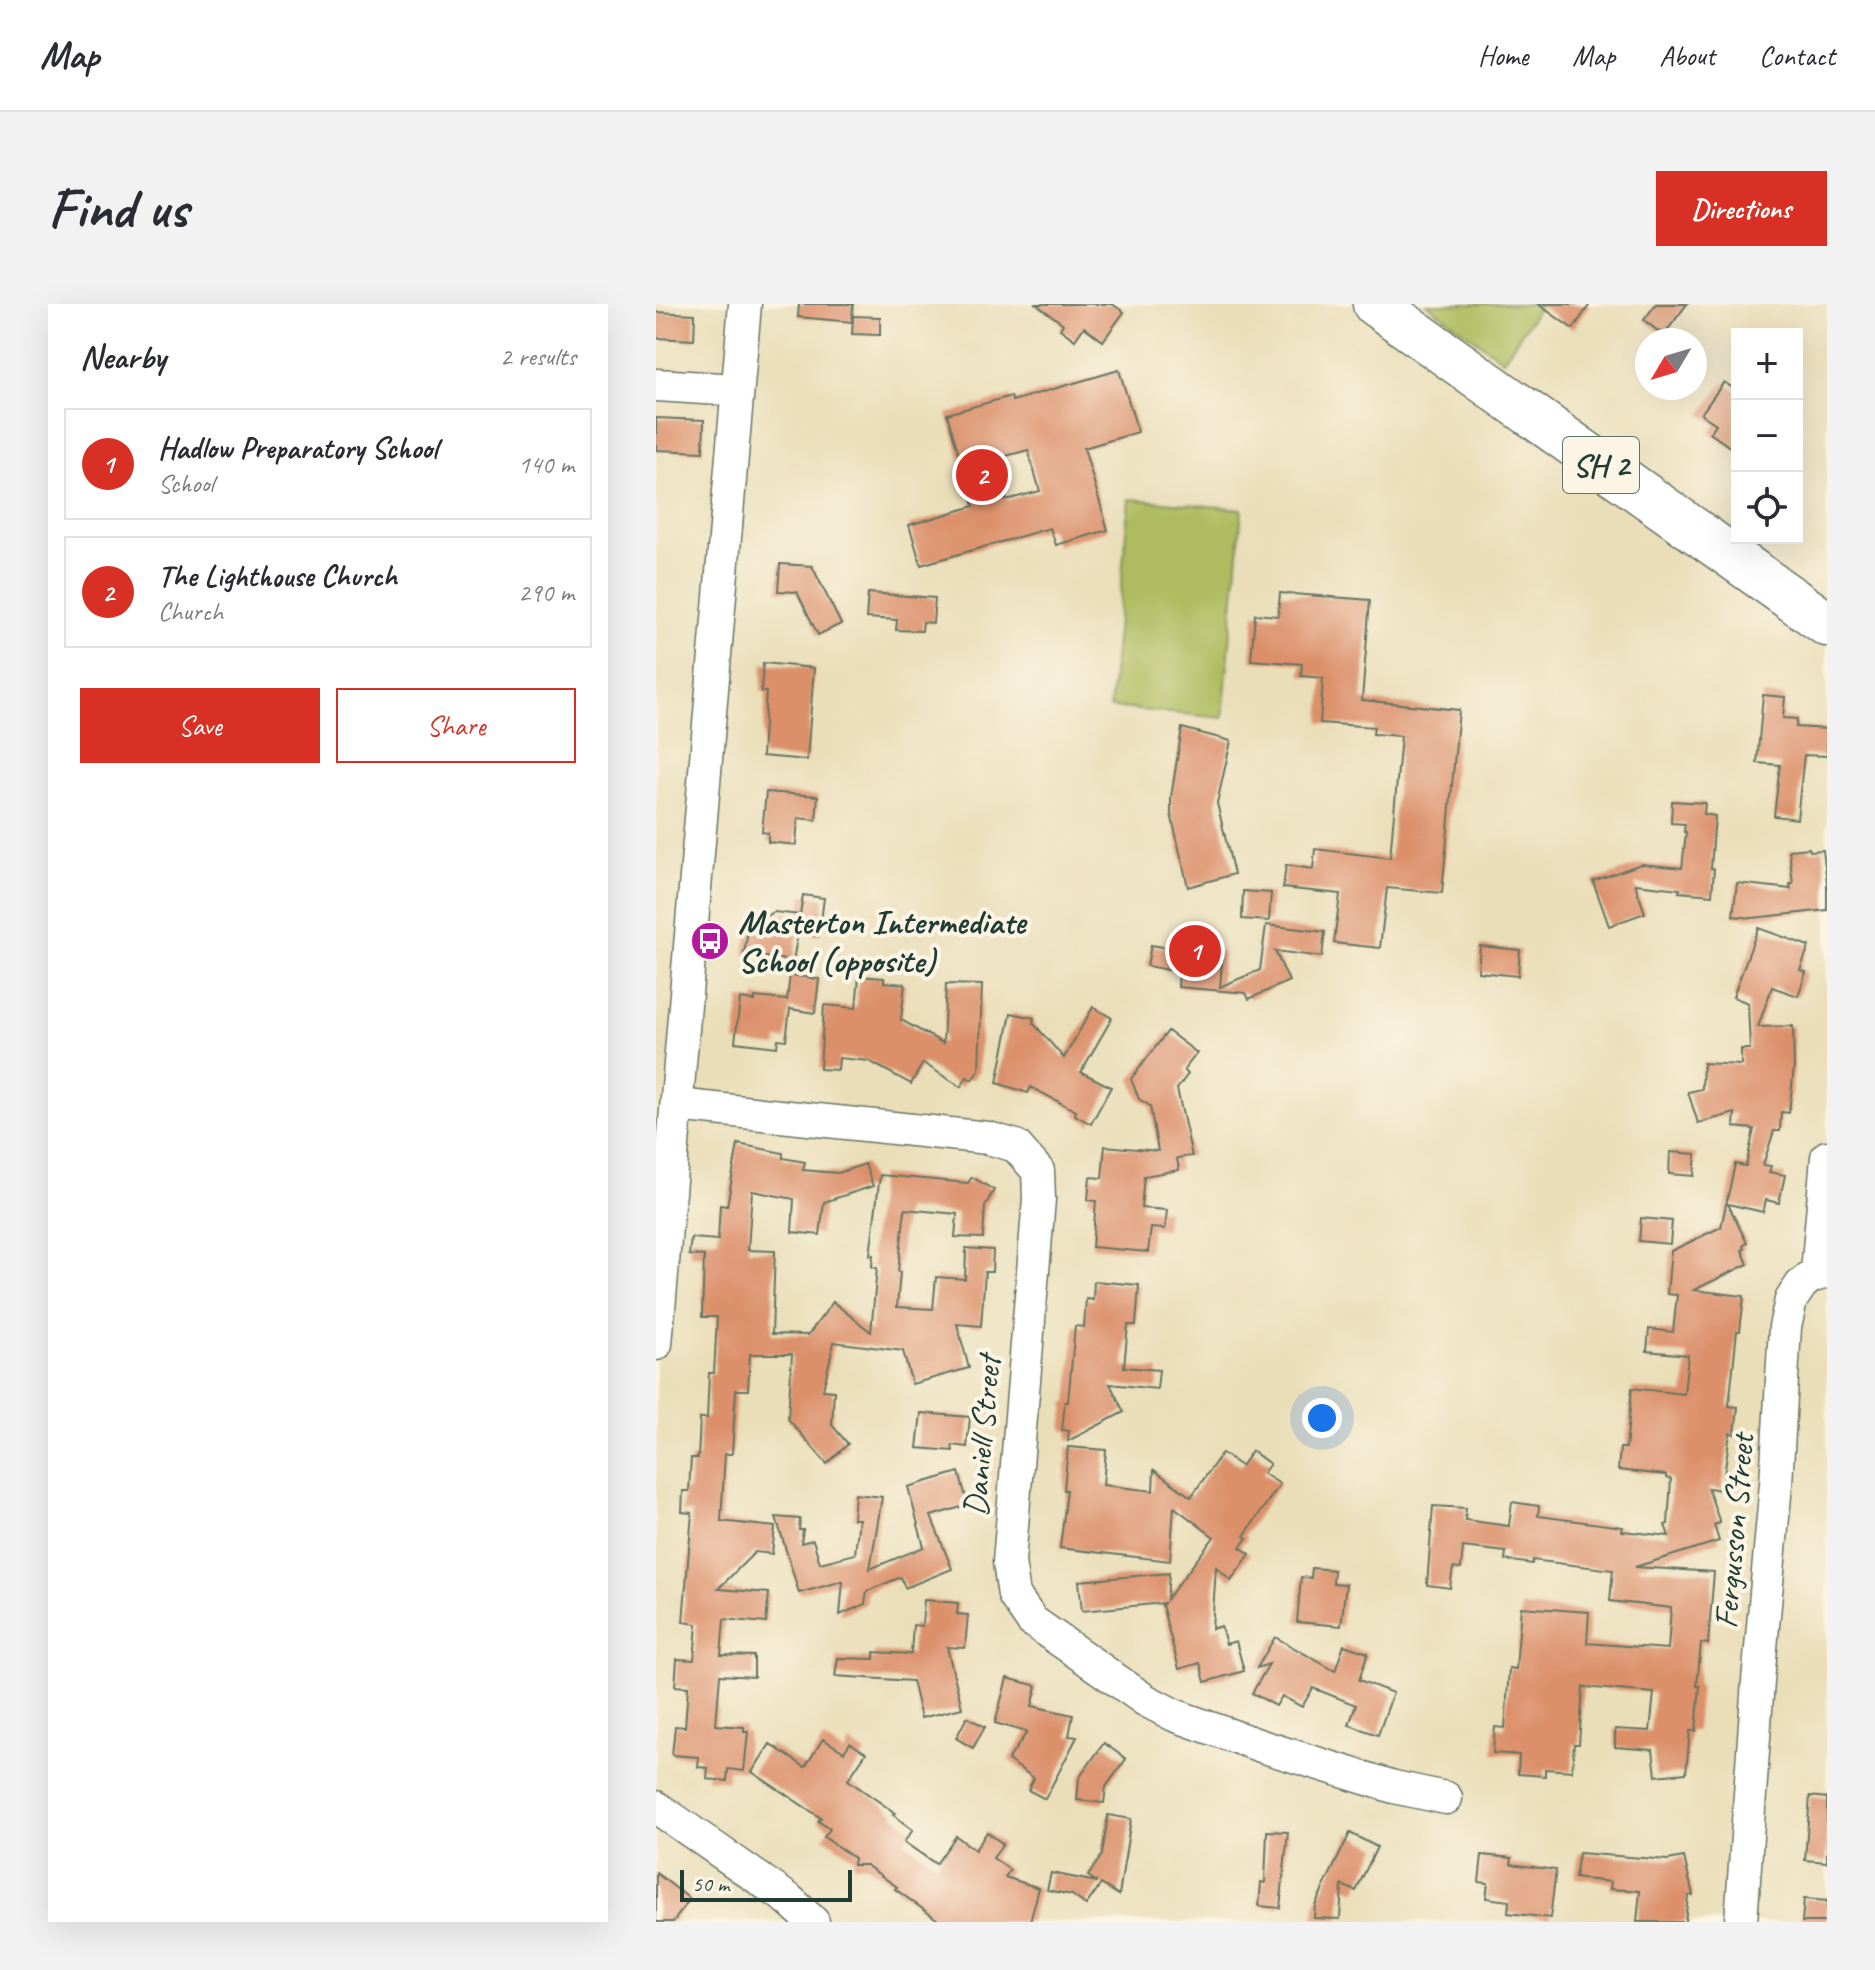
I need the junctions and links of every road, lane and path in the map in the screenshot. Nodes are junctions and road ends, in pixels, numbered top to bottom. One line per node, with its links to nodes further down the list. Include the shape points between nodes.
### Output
1 (745, 304): 4 (street)
2 (1375, 304): 5 (highway, SH 2)
3 (656, 385): 4 (street)
4 (737, 390): 6 (street)
5 (1827, 624)
6 (677, 1105): 9 (street); 10 (street, Daniell Street, via 988,1138 1016,1146 1038,1171 1039,1199 1009,1562 1014,1595 1032,1621 1174,1715 1394,1787)
7 (1827, 1157): 8 (street, Fergusson Street)
8 (1822, 1272): 13 (street, Fergusson Street, via 1795,1293 1785,1327)
9 (656, 1344)
10 (1446, 1798)
11 (656, 1807): 12 (street)
12 (813, 1922)
13 (1741, 1922)

